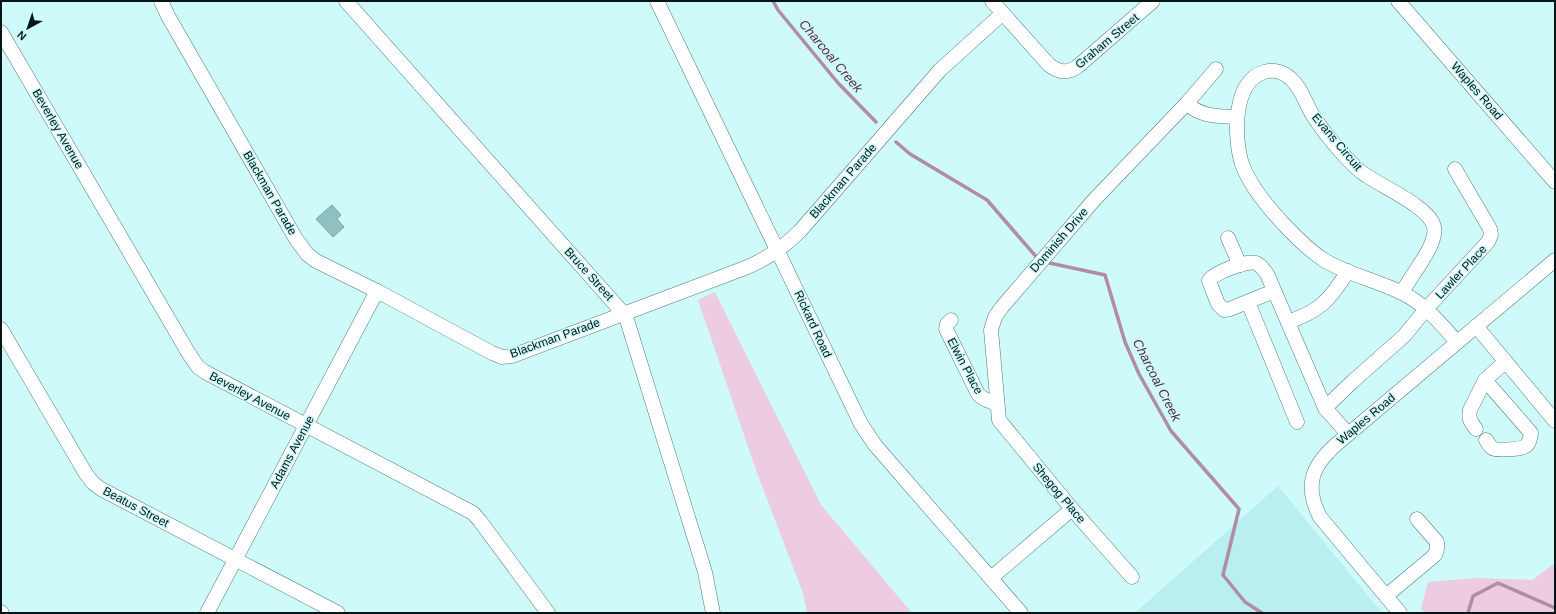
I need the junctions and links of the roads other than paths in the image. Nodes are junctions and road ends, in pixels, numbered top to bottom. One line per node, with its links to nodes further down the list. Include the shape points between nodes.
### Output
1 (161, 1): 19 (street, Blackman Parade, via 296,239 307,254)
2 (346, 1): 24 (street, Bruce Street)
3 (658, 1): 15 (street, Rickard Road)
4 (992, 1): 7 (street, Graham Street)
5 (1153, 1): 7 (street, Graham Street, via 1077,67 1064,72 1049,65)
6 (1398, 1): 13 (street, Waples Road)
7 (1003, 13): 15 (street, Blackman Parade, via 940,70 800,231)
8 (1, 32): 36 (street, Beverley Avenue, via 198,367)
9 (1216, 69): 10 (street, Dominish Drive)
10 (1187, 103): 11 (street, via 1193,109 1209,115); 32 (street, Dominish Drive, via 1094,200 995,317 991,338)
11 (1237, 117): 18 (street, Evans Circuit, via 1242,164 1256,190 1309,248 1323,259); 21 (street, Evans Circuit, via 1244,92 1252,80 1264,72 1272,71 1287,76 1299,88 1319,124 1351,163 1429,216 1434,228 1433,241)
12 (1455, 169): 23 (street, Lawler Place, via 1491,235 1486,246)
13 (1555, 182)
14 (1228, 238): 17 (street)
15 (778, 251): 24 (street, Blackman Parade, via 745,268); 44 (street, Rickard Road, via 867,435)
16 (1555, 260): 27 (street, Waples Road)
17 (1240, 265): 20 (street, via 1251,262 1261,266); 22 (street, via 1212,277 1209,281 1218,304 1224,310)
18 (1348, 271): 21 (street, Evans Circuit); 26 (street, via 1332,294 1316,310)
19 (377, 291): 24 (street, Blackman Parade, via 502,357 512,356); 36 (street, Adams Avenue)
20 (1274, 291): 22 (street); 26 (street)
21 (1402, 293): 23 (street, Evans Circuit)
22 (1248, 302): 35 (street)
23 (1426, 309): 29 (street, Evans Circuit); 33 (street, via 1404,336)
24 (623, 314): 49 (street, Bruce Street, via 705,572)
25 (951, 320): 32 (street, Elwin Place, via 946,330 978,394 982,399)
26 (1288, 322): 33 (street)
27 (1476, 326): 29 (street, Waples Road); 30 (street)
28 (1, 329): 42 (street, Beatus Street, via 93,483)
29 (1457, 342): 38 (street, Waples Road)
30 (1506, 362): 31 (street); 34 (street)
31 (1485, 380): 37 (street, via 1469,415); 39 (street, via 1530,433 1528,444 1524,447 1501,450 1492,448)
32 (997, 404): 40 (street, Shegog Place, via 999,420)
33 (1325, 408): 38 (street)
34 (1555, 421)
35 (1298, 422)
36 (306, 426): 42 (street, Adams Avenue); 48 (street, Beverley Avenue, via 473,513)
37 (1476, 429)
38 (1348, 434): 45 (street, Waples Road, via 1318,464 1312,482 1313,500 1320,517)
39 (1486, 440)
40 (1072, 509): 43 (street, Shegog Place); 44 (street)
41 (1417, 519): 45 (street, via 1437,542 1435,555)
42 (235, 560): 46 (street, Adams Avenue); 47 (street, Beatus Street)
43 (1132, 577)
44 (991, 578): 50 (street, Rickard Road)
45 (1386, 596): 51 (street, Waples Road)
46 (207, 613)
47 (338, 613)
48 (548, 613)
49 (713, 613)
50 (1020, 613)
51 (1400, 613)

